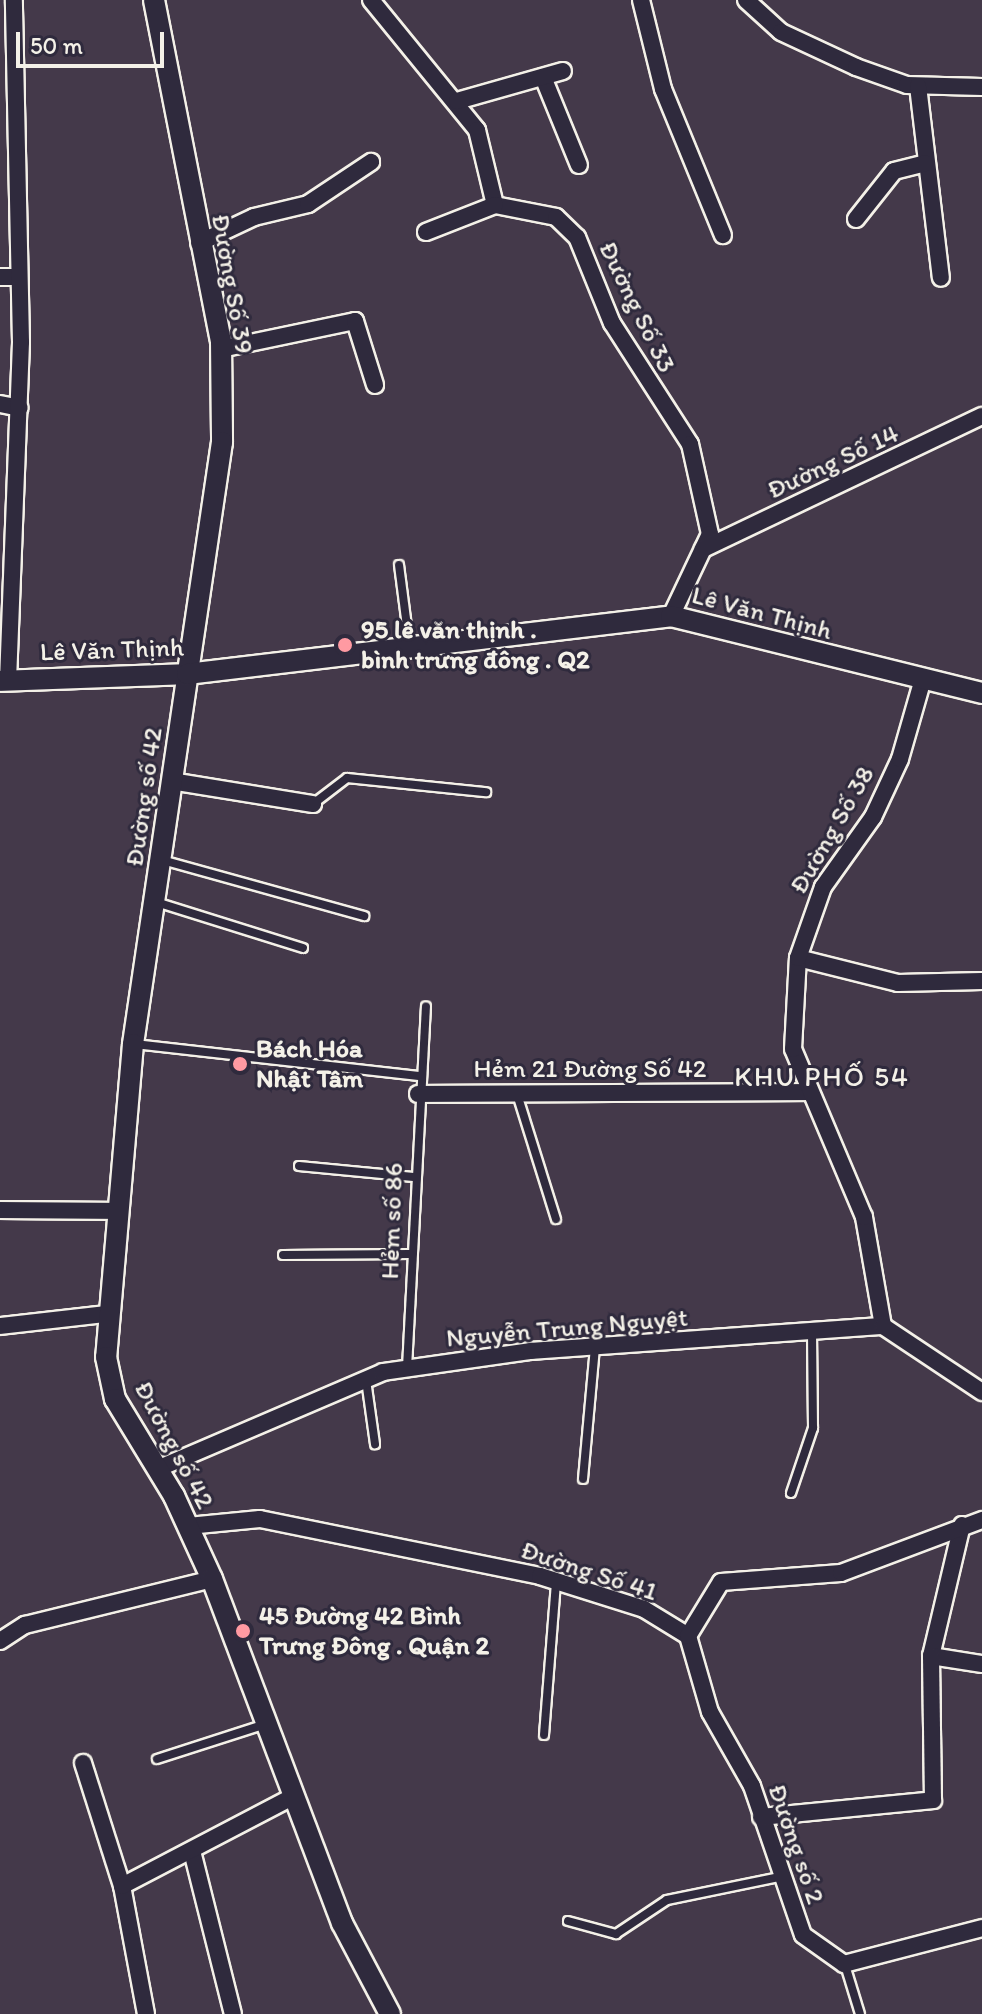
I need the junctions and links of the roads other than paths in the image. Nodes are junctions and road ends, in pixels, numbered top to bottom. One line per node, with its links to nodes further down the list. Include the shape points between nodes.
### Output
1 (14, 0): 11 (street)
2 (154, 0): 19 (street, Đường Số 39)
3 (371, 0): 10 (street)
4 (641, 0): 18 (street, via 663,89)
5 (746, 0): 8 (street, via 781,32)
6 (563, 71): 7 (street)
7 (543, 77): 10 (street); 14 (street)
8 (918, 86): 9 (street); 13 (street)
9 (982, 87)
10 (457, 101): 15 (street, via 477,130)
11 (7, 123): 20 (street)
12 (371, 162): 19 (street, via 308,204 254,217)
13 (925, 163): 16 (street, via 894,171); 21 (street)
14 (579, 165)
15 (495, 205): 17 (street); 27 (street, Đường Số 33, via 556,217 577,237 612,323 690,444 710,534)
16 (856, 219)
17 (426, 232)
18 (723, 235)
19 (199, 243): 22 (street, Đường Số 39)
20 (9, 277): 25 (street)
21 (941, 278)
22 (221, 349): 23 (street, via 355,321); 31 (street, Đường Số 39, via 222,442)
23 (375, 385)
24 (0, 404): 25 (street)
25 (20, 408): 33 (street)
26 (982, 416): 27 (street, Đường Số 14)
27 (703, 549): 29 (street, Đường Số 33)
28 (399, 565): 30 (lane)
29 (671, 616): 30 (street, Lê Văn Thịnh); 32 (street, Lê Văn Thịnh)
30 (409, 642): 31 (street, Lê Văn Thịnh)
31 (187, 674): 33 (street, Lê Văn Thịnh); 35 (street, Đường số 42)
32 (923, 679): 34 (street, Lê Văn Thịnh); 42 (street, Đường Số 38, via 900,759 873,817 823,887)
33 (4, 681)
34 (982, 693)
35 (171, 781): 37 (street); 38 (street, Đường số 42)
36 (486, 792): 37 (lane, via 347,778)
37 (313, 804)
38 (162, 860): 39 (street, Đường số 42); 40 (lane)
39 (155, 902): 41 (lane); 45 (street, Đường số 42)
40 (364, 916)
41 (303, 948)
42 (798, 958): 43 (street, via 898,983); 47 (street, Đường Số 38, via 793,1049)
43 (982, 981)
44 (426, 1006): 46 (lane, Hẻm số 86)
45 (133, 1044): 46 (lane); 53 (street, Đường số 42)
46 (419, 1076): 49 (lane, Hẻm số 86)
47 (810, 1092): 48 (street, Hẻm 21 Đường Số 42); 59 (street, Đường Số 38, via 864,1217)
48 (517, 1093): 49 (street, Hẻm 21 Đường Số 42); 54 (lane)
49 (418, 1094): 51 (lane, Hẻm số 86)
50 (299, 1166): 51 (lane)
51 (413, 1177): 55 (lane, Hẻm số 86)
52 (0, 1210): 53 (street)
53 (119, 1211): 57 (street, Đường số 42)
54 (556, 1219)
55 (410, 1254): 56 (lane); 62 (lane, Hẻm số 86)
56 (283, 1255)
57 (105, 1314): 58 (street); 66 (street, Đường số 42, via 115,1399)
58 (0, 1326)
59 (883, 1326): 60 (street, Nguyễn Trung Nguyệt); 64 (street)
60 (812, 1331): 61 (street, Nguyễn Trung Nguyệt); 68 (lane, via 813,1428)
61 (595, 1346): 62 (street, Nguyễn Trung Nguyệt); 67 (lane)
62 (407, 1368): 63 (street, Nguyễn Trung Nguyệt)
63 (366, 1379): 65 (lane); 66 (street, Nguyễn Trung Nguyệt)
64 (982, 1392)
65 (375, 1444)
66 (157, 1469): 71 (street, Đường số 42)
67 (583, 1479)
68 (791, 1493)
69 (982, 1520): 70 (street)
70 (962, 1525): 74 (street, via 841,1573 721,1582); 76 (street)
71 (188, 1526): 72 (street, Đường số 42); 73 (street, Đường Số 41, via 260,1519)
72 (212, 1579): 75 (street, via 25,1625); 78 (street, Đường số 42)
73 (556, 1581): 74 (street, Đường Số 41, via 644,1609); 79 (lane)
74 (688, 1636): 83 (street, Đường số 2, via 710,1712)
75 (0, 1641)
76 (931, 1656): 77 (street); 83 (street, via 933,1800)
77 (982, 1664)
78 (266, 1724): 80 (lane); 82 (street, Đường số 42)
79 (544, 1735)
80 (157, 1759)
81 (83, 1763): 86 (street)
82 (294, 1796): 84 (street); 92 (street, Đường số 42, via 342,1923)
83 (761, 1817): 85 (street, Đường số 2)
84 (192, 1851): 86 (street); 91 (street)
85 (779, 1877): 87 (lane, via 667,1900 616,1934); 89 (street, Đường số 2, via 803,1935)
86 (122, 1886): 90 (street)
87 (568, 1921)
88 (982, 1928): 89 (street)
89 (844, 1964): 93 (lane)
90 (146, 2014)
91 (233, 2014)
92 (390, 2014)
93 (860, 2014)

